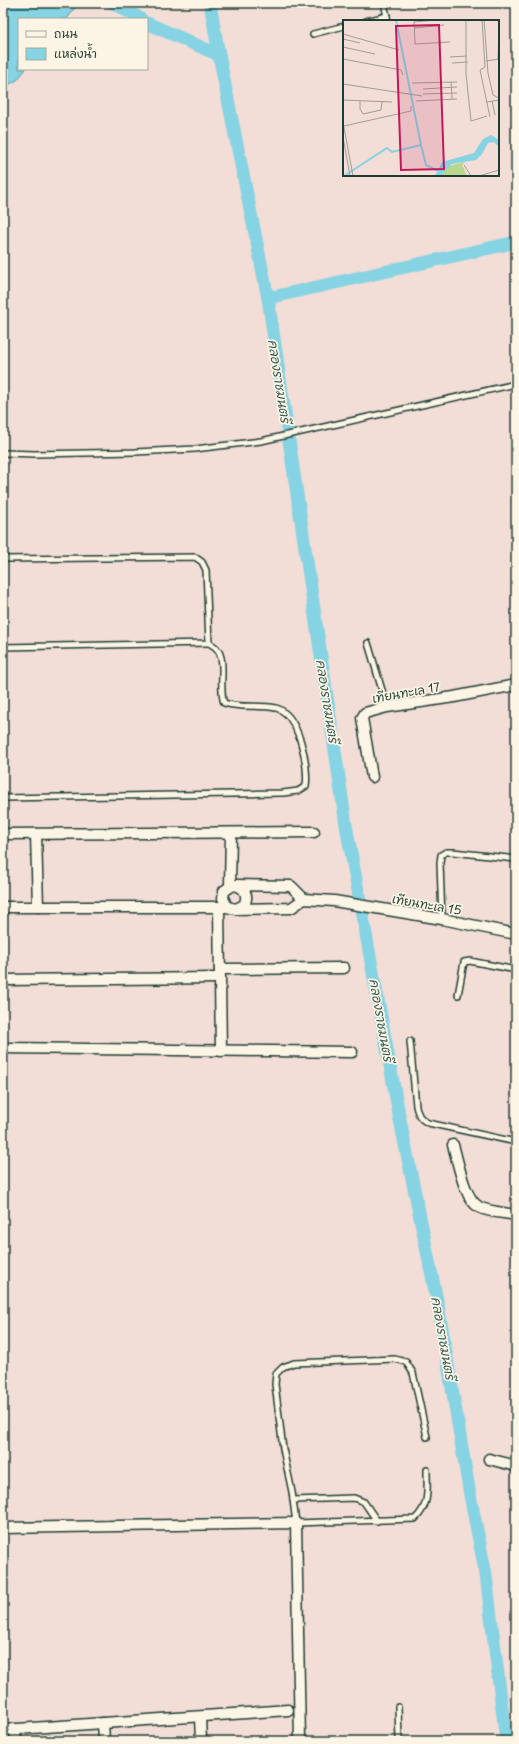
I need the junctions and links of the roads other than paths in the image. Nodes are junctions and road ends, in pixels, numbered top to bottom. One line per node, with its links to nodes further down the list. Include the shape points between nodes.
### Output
1 (384, 3): 2 (lane)
2 (387, 18): 3 (lane)
3 (373, 20)
4 (343, 26): 5 (lane)
5 (313, 34)
6 (516, 384): 7 (lane, via 261,441 150,452)
7 (3, 453)
8 (3, 559): 9 (lane, via 195,557 202,562 206,570)
9 (209, 643): 11 (lane); 15 (lane, via 218,649 220,657 221,696 224,703 232,706 276,708 286,712 300,737 305,760 306,786 298,791 283,793)
10 (368, 643): 13 (lane)
11 (3, 646)
12 (516, 685): 13 (street, เทียนทะเล 17)
13 (387, 707): 14 (street, เทียนทะเล 17, via 371,710 362,718)
14 (372, 777)
15 (3, 798)
16 (314, 832): 17 (street)
17 (231, 833): 19 (street); 21 (street)
18 (3, 834): 19 (street)
19 (36, 834): 24 (street)
20 (516, 859): 26 (lane, via 453,852 446,852 441,856)
21 (233, 886): 22 (street, via 291,886); 25 (street, via 223,894 223,901); 25 (street, via 244,890 247,897 244,905)
22 (304, 899): 25 (street, via 291,908); 26 (street, เทียนทะเล 15, via 334,901)
23 (3, 907): 24 (street)
24 (38, 907): 25 (street)
25 (228, 908): 30 (street)
26 (442, 919): 27 (street, เทียนทะเล 15)
27 (516, 934)
28 (344, 968): 30 (street)
29 (516, 970): 32 (lane, via 464,962)
30 (220, 973): 31 (street); 35 (street)
31 (3, 980)
32 (458, 995)
33 (410, 1041): 37 (lane, via 417,1115 422,1120)
34 (3, 1048): 35 (street)
35 (221, 1051): 36 (street)
36 (352, 1052)
37 (516, 1142)
38 (453, 1145): 39 (street, via 468,1194 473,1202 480,1208)
39 (516, 1216)
40 (427, 1437): 44 (lane, via 413,1373 406,1362 395,1359 310,1362 283,1367 276,1374 275,1384 283,1449)
41 (489, 1459): 42 (street)
42 (516, 1466)
43 (427, 1470): 45 (lane, via 423,1512 415,1519)
44 (293, 1500): 45 (lane, via 354,1498 364,1502); 46 (lane)
45 (377, 1521): 46 (lane)
46 (296, 1523): 47 (street); 57 (street)
47 (3, 1528)
48 (398, 1706): 58 (lane)
49 (288, 1710): 50 (street)
50 (200, 1716): 51 (street); 56 (street)
51 (103, 1723): 52 (street); 55 (street)
52 (15, 1729): 53 (street); 54 (street)
53 (3, 1730)
54 (16, 1741)
55 (104, 1741)
56 (201, 1741)
57 (300, 1741)
58 (399, 1741)

